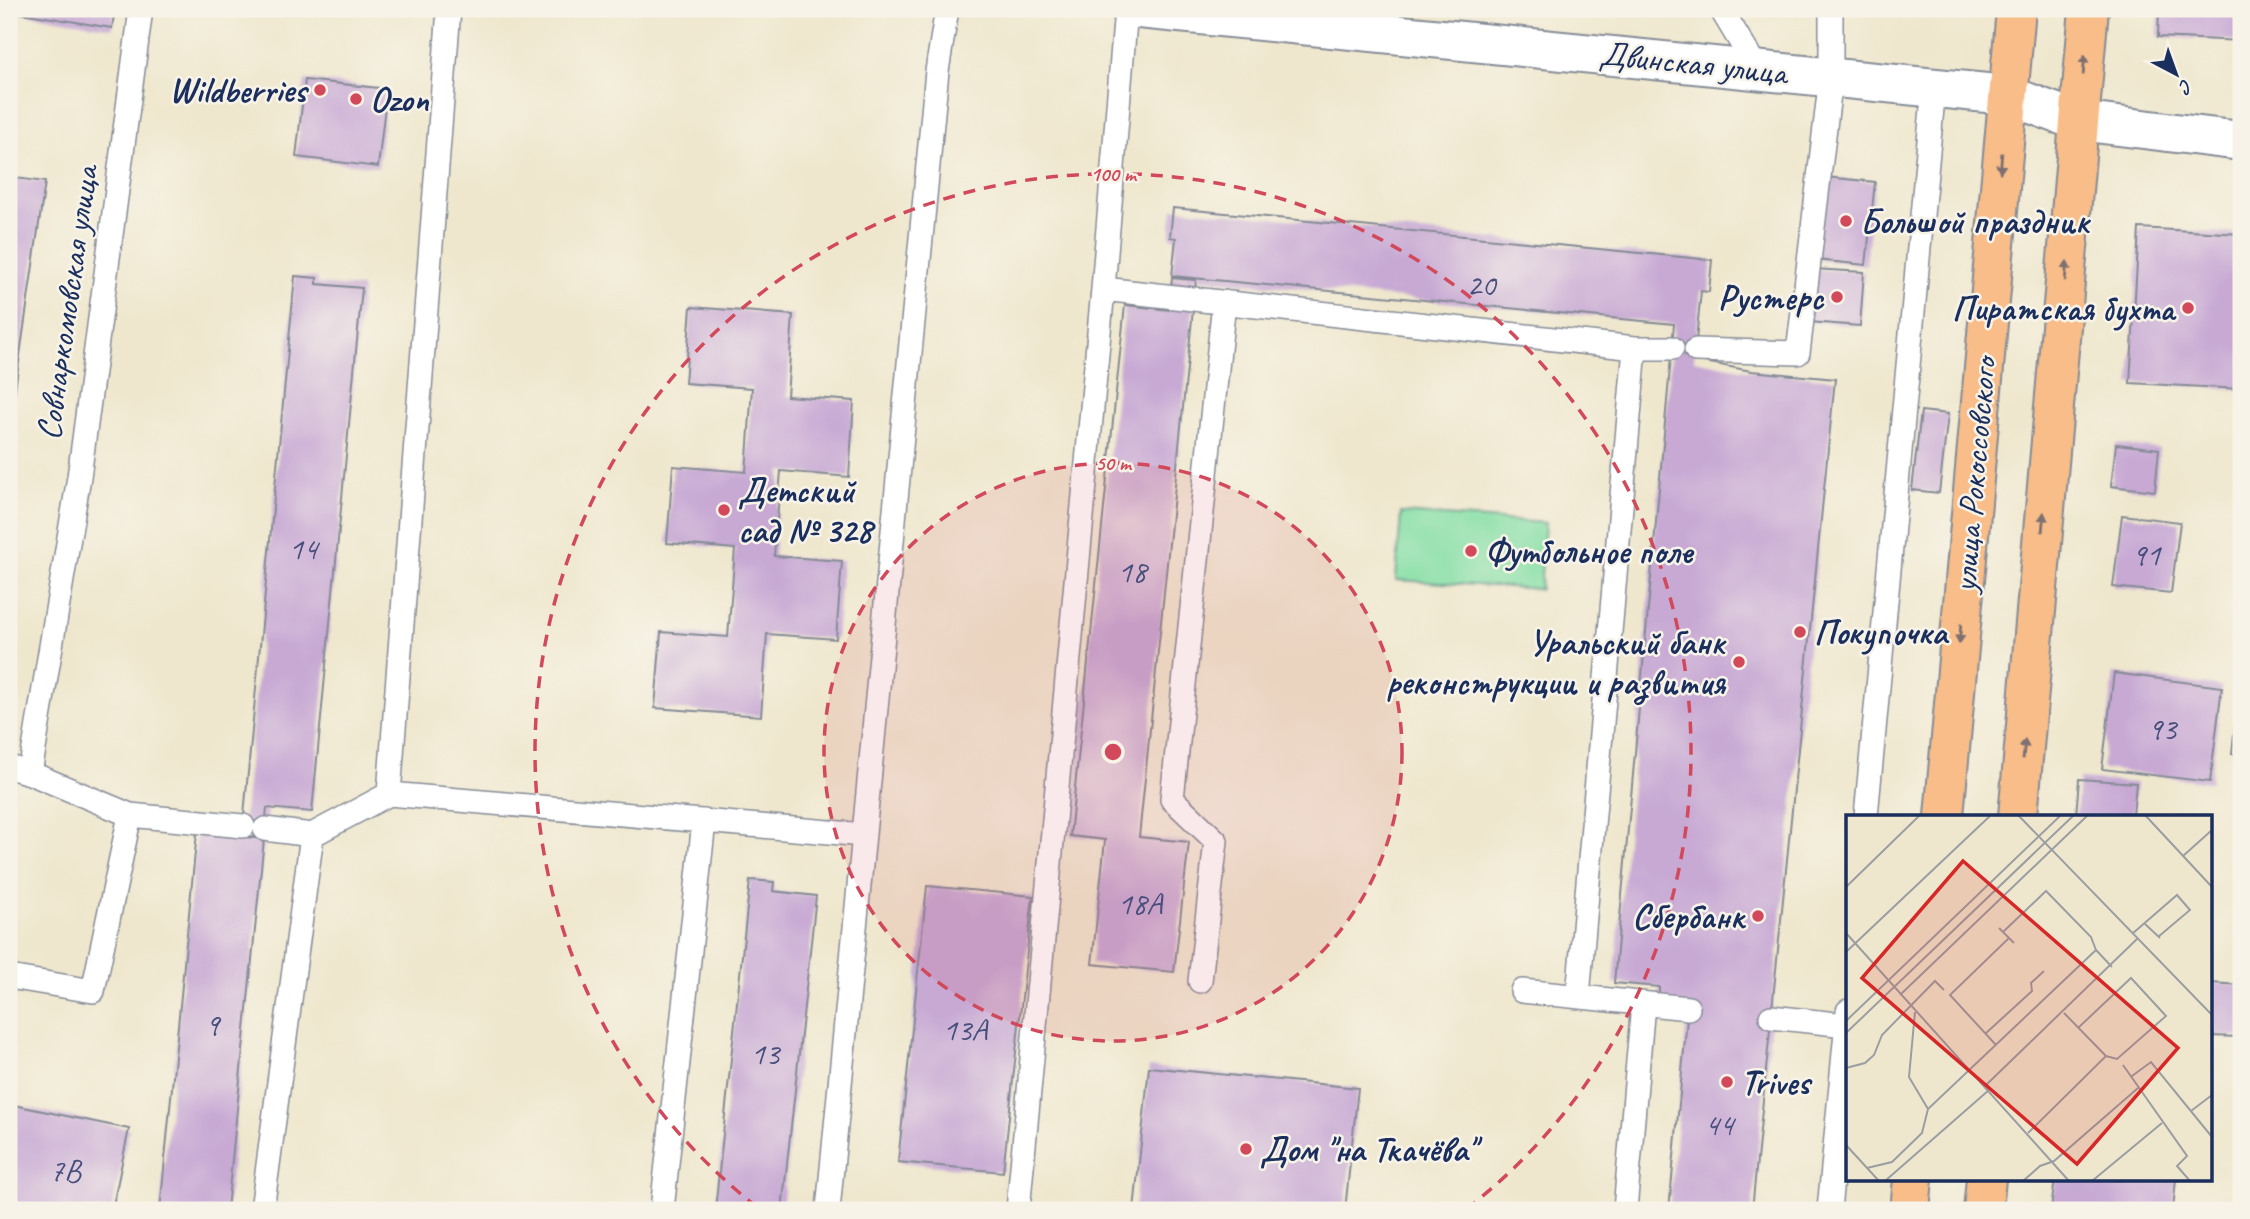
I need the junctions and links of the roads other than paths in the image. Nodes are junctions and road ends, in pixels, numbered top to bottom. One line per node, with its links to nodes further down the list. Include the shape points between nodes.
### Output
1 (141, 9): 21 (lane, Совнаркомовская улица, via 79,477)
2 (449, 9): 22 (lane)
3 (947, 9): 29 (lane, via 937,71)
4 (1126, 9): 16 (lane)
5 (1139, 9): 10 (street, Двинская улица)
6 (1721, 9): 10 (lane)
7 (1830, 9): 11 (lane)
8 (2016, 9): 13 (highway, улица Рокоссовского)
9 (2088, 9): 14 (highway, улица Рокоссовского, one-way to 9)
10 (1757, 69): 11 (street, Двинская улица)
11 (1831, 77): 12 (street, Двинская улица); 20 (lane, via 1798,353)
12 (1934, 87): 13 (street, Двинская улица); 24 (lane)
13 (2007, 95): 14 (street, Двинская улица); 25 (highway, улица Рокоссовского, one-way to 25)
14 (2078, 121): 15 (street, Двинская улица); 26 (highway, улица Рокоссовского, one-way to 14)
15 (2241, 141)
16 (1103, 289): 17 (lane); 44 (lane)
17 (1224, 302): 18 (lane); 31 (lane, via 1172,799 1216,841)
18 (1635, 348): 19 (lane); 33 (lane)
19 (1672, 348)
20 (1696, 350)
21 (20, 770): 23 (lane, Совнаркомовская улица)
22 (389, 794): 27 (lane); 28 (lane)
23 (130, 815): 28 (lane, Совнаркомовская улица); 30 (lane, via 93,991)
24 (1866, 815)
25 (1944, 815)
26 (2018, 815)
27 (704, 821): 29 (lane); 42 (lane)
28 (312, 835): 41 (lane)
29 (864, 835): 43 (lane)
30 (9, 977)
31 (1200, 981)
32 (1522, 990): 33 (lane)
33 (1578, 996): 34 (lane)
34 (1643, 1004): 35 (lane); 45 (lane)
35 (1688, 1008)
36 (1771, 1017): 37 (lane)
37 (1846, 1018)
38 (1846, 1029): 46 (lane)
39 (1913, 1180): 47 (highway)
40 (1986, 1180): 48 (highway)
41 (262, 1210)
42 (663, 1210)
43 (828, 1210)
44 (1018, 1210)
45 (1625, 1210)
46 (1829, 1210)
47 (1910, 1210)
48 (1983, 1210)

